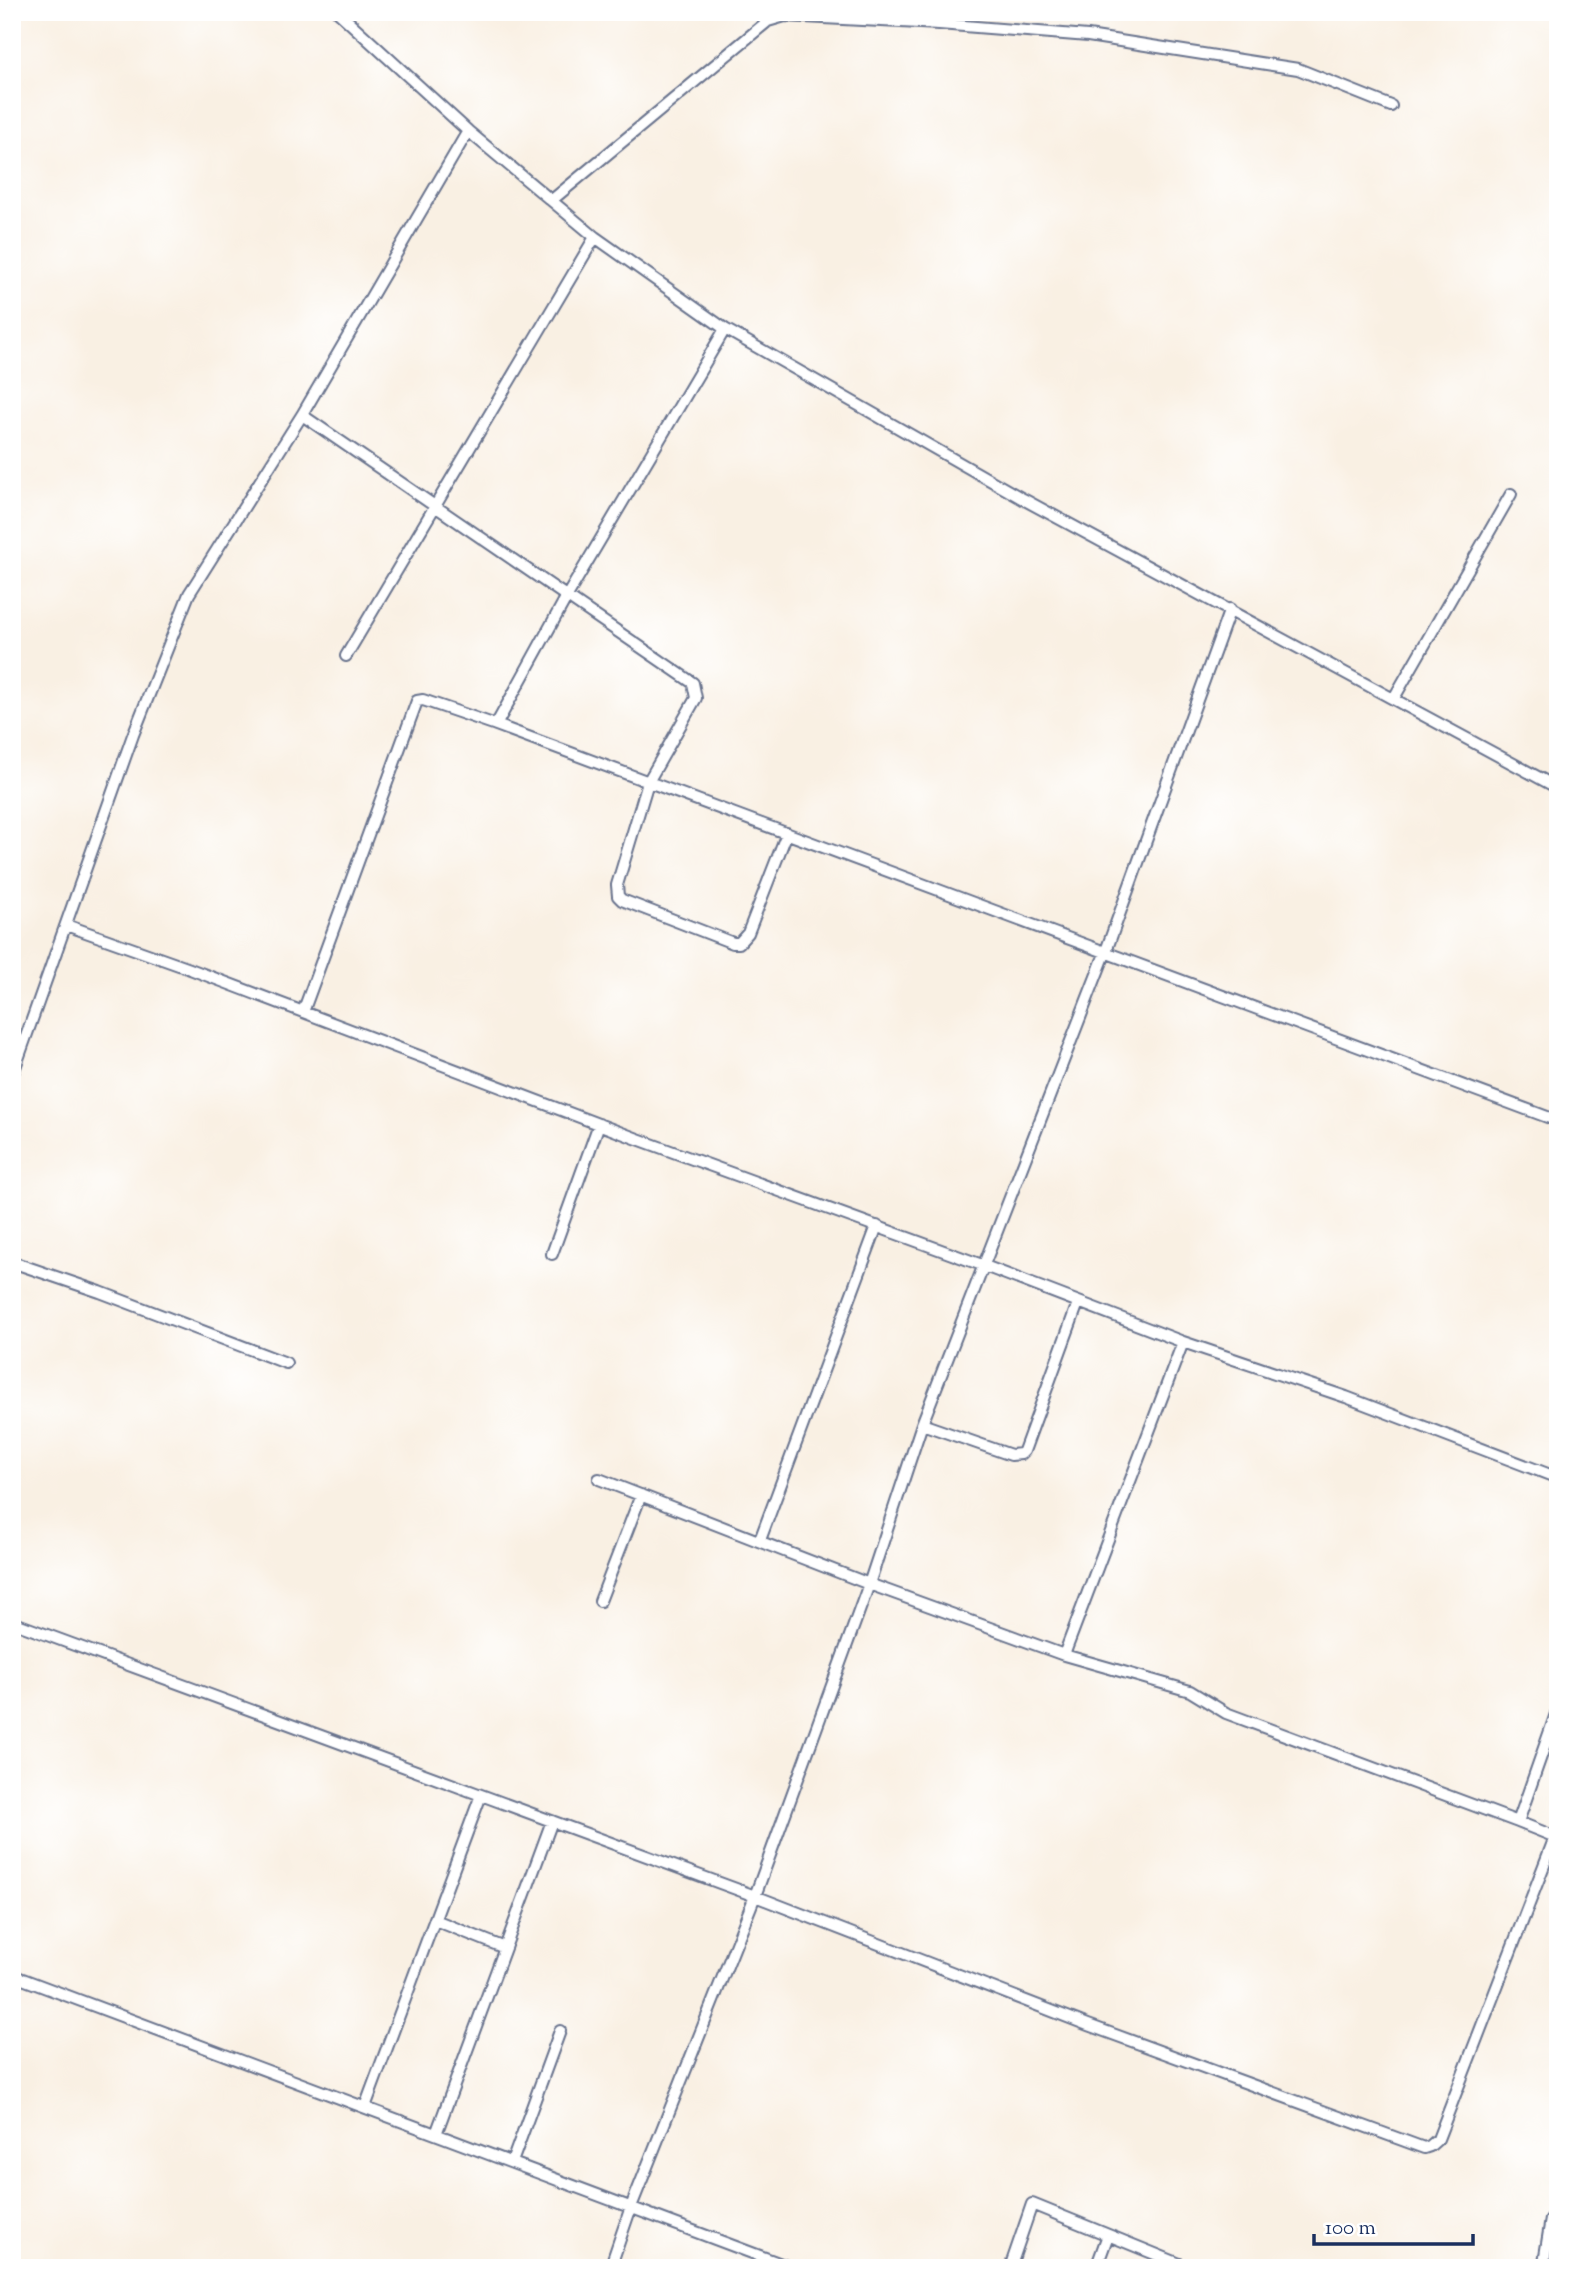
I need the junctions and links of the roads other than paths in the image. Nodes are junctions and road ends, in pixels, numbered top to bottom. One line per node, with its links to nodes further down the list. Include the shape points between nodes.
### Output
1 (338, 12): 3 (street)
2 (1391, 106): 4 (street, via 1298,69 1088,36 785,16 768,22)
3 (468, 131): 4 (street); 7 (street)
4 (552, 200): 5 (street)
5 (595, 237): 6 (street); 9 (street)
6 (725, 329): 10 (street); 11 (street, via 1024,499)
7 (302, 415): 9 (street); 18 (street, via 189,594)
8 (1511, 494): 13 (street)
9 (433, 506): 10 (street); 12 (street)
10 (567, 596): 14 (street); 15 (street, via 694,684 696,698)
11 (1230, 609): 13 (street); 19 (street)
12 (346, 656)
13 (1394, 698): 16 (street)
14 (496, 725): 15 (street); 20 (street, via 416,701)
15 (648, 782): 17 (street); 17 (street, via 618,880 618,896 733,943 748,933)
16 (1558, 788)
17 (787, 833): 19 (street)
18 (66, 925): 20 (street); 21 (street)
19 (1106, 951): 22 (street); 27 (street)
20 (303, 1012): 23 (street)
21 (12, 1076)
22 (1558, 1121)
23 (599, 1124): 24 (street); 25 (street)
24 (877, 1226): 27 (street); 35 (street)
25 (552, 1254)
26 (12, 1262): 30 (street)
27 (982, 1265): 28 (street); 31 (street)
28 (1078, 1303): 29 (street); 31 (street, via 1021,1454 1011,1455)
29 (1183, 1342): 32 (street, via 1346,1397); 39 (street)
30 (286, 1363)
31 (922, 1424): 36 (street)
32 (1558, 1478)
33 (599, 1479): 34 (street)
34 (641, 1494): 35 (street); 37 (street)
35 (760, 1540): 36 (street)
36 (869, 1584): 39 (street); 45 (street)
37 (600, 1601)
38 (12, 1622): 41 (street)
39 (1063, 1655): 43 (street, via 1190,1691 1226,1713)
40 (1558, 1708): 43 (street)
41 (481, 1795): 42 (street); 46 (street)
42 (552, 1821): 45 (street); 47 (street)
43 (1518, 1822): 44 (street)
44 (1557, 1838): 45 (street, via 1438,2139 1424,2148)
45 (755, 1896): 53 (street)
46 (435, 1920): 47 (street); 50 (street)
47 (505, 1948): 51 (street)
48 (12, 1975): 50 (street)
49 (560, 2031): 52 (street)
50 (365, 2107): 51 (street)
51 (436, 2134): 52 (street)
52 (512, 2162): 53 (street)
53 (631, 2207): 56 (street); 57 (street)
54 (1558, 2210): 61 (street, via 1551,2219)
55 (1108, 2235): 58 (street, via 1032,2204); 59 (street); 60 (street)
56 (610, 2268)
57 (792, 2268)
58 (1010, 2268)
59 (1096, 2268)
60 (1181, 2268)
61 (1542, 2268)

